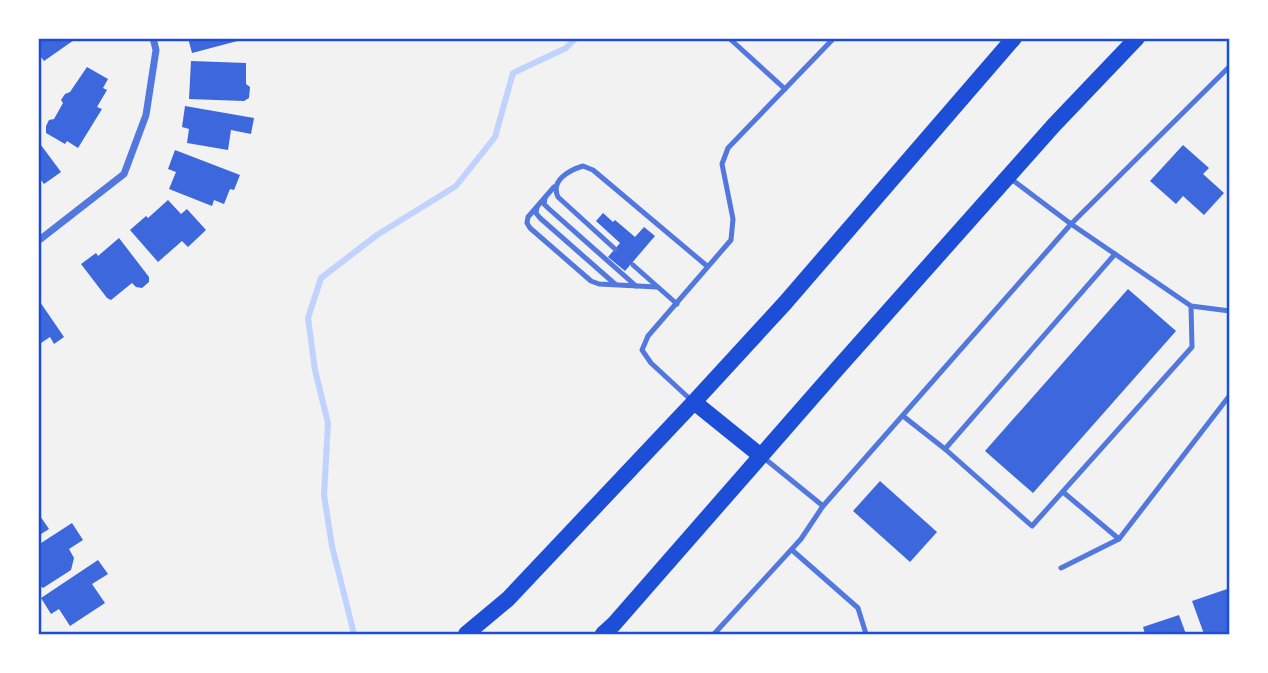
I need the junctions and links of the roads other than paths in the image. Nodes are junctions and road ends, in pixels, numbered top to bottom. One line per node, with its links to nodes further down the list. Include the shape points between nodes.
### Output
1 (153, 38): 13 (street, via 156,50 146,115 124,174)
2 (729, 38): 7 (lane)
3 (834, 38): 7 (lane)
4 (1014, 38): 25 (main road)
5 (1137, 38): 8 (main road)
6 (1230, 66): 12 (lane)
7 (785, 89): 17 (lane, via 728,148 722,164 733,219 731,240)
8 (1009, 177): 12 (lane); 28 (main road)
9 (556, 185): 10 (lane); 14 (lane, via 558,197); 17 (lane, via 571,170 583,166 593,170)
10 (545, 198): 11 (lane); 19 (lane, via 548,208)
11 (537, 207): 18 (lane, via 540,218); 18 (lane, via 528,217 530,228 591,281)
12 (1072, 224): 15 (lane); 26 (lane)
13 (38, 241)
14 (615, 249)
15 (1115, 254): 22 (lane); 27 (lane)
16 (633, 265): 20 (lane)
17 (707, 267): 21 (lane)
18 (616, 285): 19 (lane)
19 (636, 286): 20 (lane)
20 (657, 286): 21 (lane)
21 (677, 304): 25 (lane, via 642,350 650,363)
22 (1191, 306): 23 (lane); 29 (lane, via 1192,347)
23 (1230, 311)
24 (1230, 395): 31 (lane)
25 (694, 402): 28 (main road); 34 (main road, via 508,599)
26 (903, 416): 27 (lane); 30 (lane)
27 (945, 449): 29 (lane, via 1032,526)
28 (761, 456): 30 (lane); 35 (main road)
29 (1063, 492): 31 (lane)
30 (823, 506): 32 (lane)
31 (1119, 539): 33 (lane)
32 (792, 550): 36 (lane); 37 (lane, via 858,608)
33 (1060, 568)
34 (466, 635)
35 (603, 635)
36 (714, 635)
37 (866, 635)

